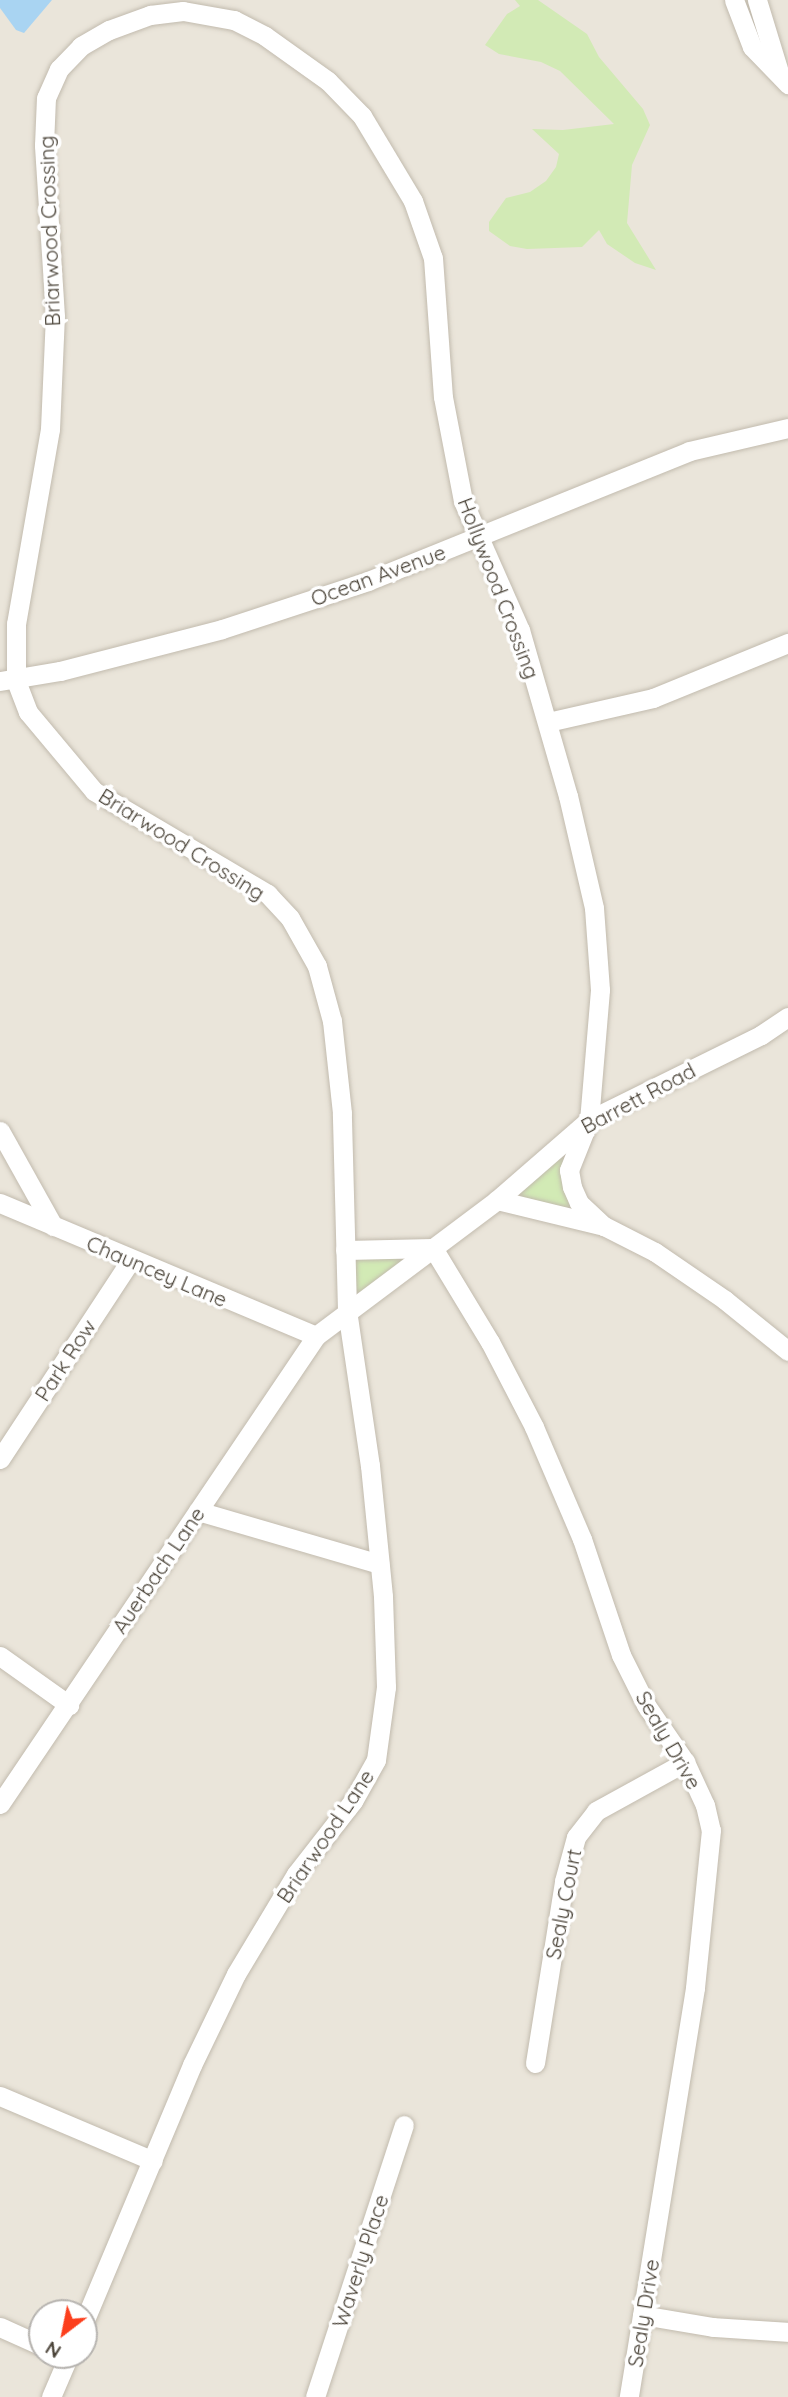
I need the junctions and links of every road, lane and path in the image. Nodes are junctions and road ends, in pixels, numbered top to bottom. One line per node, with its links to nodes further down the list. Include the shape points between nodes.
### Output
1 (734, 0): 4 (street, via 752,47)
2 (757, 0): 4 (street)
3 (139, 19): 6 (street, Hollywood Crossing, via 183,10 255,31 328,81 379,140 413,201 433,258 450,440 463,501); 8 (street, Briarwood Crossing, via 81,46 59,69 46,98 44,145 55,316 50,429)
4 (785, 75)
5 (788, 428): 6 (street, Ocean Avenue, via 689,452)
6 (481, 537): 8 (street, Ocean Avenue, via 222,629); 9 (street, Hollywood Crossing, via 520,630)
7 (788, 643): 9 (street, via 653,698)
8 (8, 680): 18 (street, Briarwood Crossing, via 28,712 94,791 147,826 234,870 290,918 317,966 332,1021 342,1113)
9 (548, 722): 11 (street, Hollywood Crossing, via 594,908 600,990)
10 (788, 1017): 11 (street, Barrett Road, via 761,1035)
11 (589, 1120): 13 (street, Barrett Road); 16 (street, Hollywood Crossing, via 569,1170 579,1203)
12 (0, 1131): 15 (street)
13 (497, 1200): 16 (street); 17 (street, Barrett Road)
14 (0, 1203): 15 (street, Chauncey Lane)
15 (52, 1226): 19 (street, Chauncey Lane)
16 (604, 1226): 22 (street, via 655,1252)
17 (433, 1248): 18 (street); 20 (street, Barrett Road); 28 (street, Sealy Drive, via 534,1427 582,1539 621,1656 646,1705)
18 (345, 1250): 20 (street, Briarwood Crossing)
19 (130, 1261): 21 (street, Chauncey Lane); 23 (street, Park Row)
20 (347, 1310): 21 (street, Auerbach Lane); 25 (street, Briarwood Lane)
21 (316, 1336): 24 (street, Auerbach Lane)
22 (788, 1351)
23 (0, 1459)
24 (198, 1511): 25 (street); 27 (street, Auerbach Lane)
25 (379, 1564): 33 (street, Briarwood Lane, via 386,1687 376,1760 353,1801 296,1874 236,1974)
26 (0, 1656): 27 (street)
27 (69, 1705): 29 (street, Auerbach Lane)
28 (685, 1762): 30 (street, Sealy Court, via 596,1811 576,1837 564,1881); 35 (street, Sealy Drive, via 705,1805 712,1849 695,1988)
29 (0, 1804)
30 (535, 2063)
31 (0, 2096): 33 (street)
32 (404, 2124): 41 (street, Waverly Place)
33 (153, 2161): 34 (street, Briarwood Lane)
34 (94, 2299)
35 (642, 2315): 37 (street, via 713,2327); 42 (street, Sealy Drive)
36 (0, 2328): 38 (street)
37 (788, 2332)
38 (28, 2340)
39 (62, 2369): 40 (street)
40 (51, 2397)
41 (315, 2397)
42 (629, 2397)

